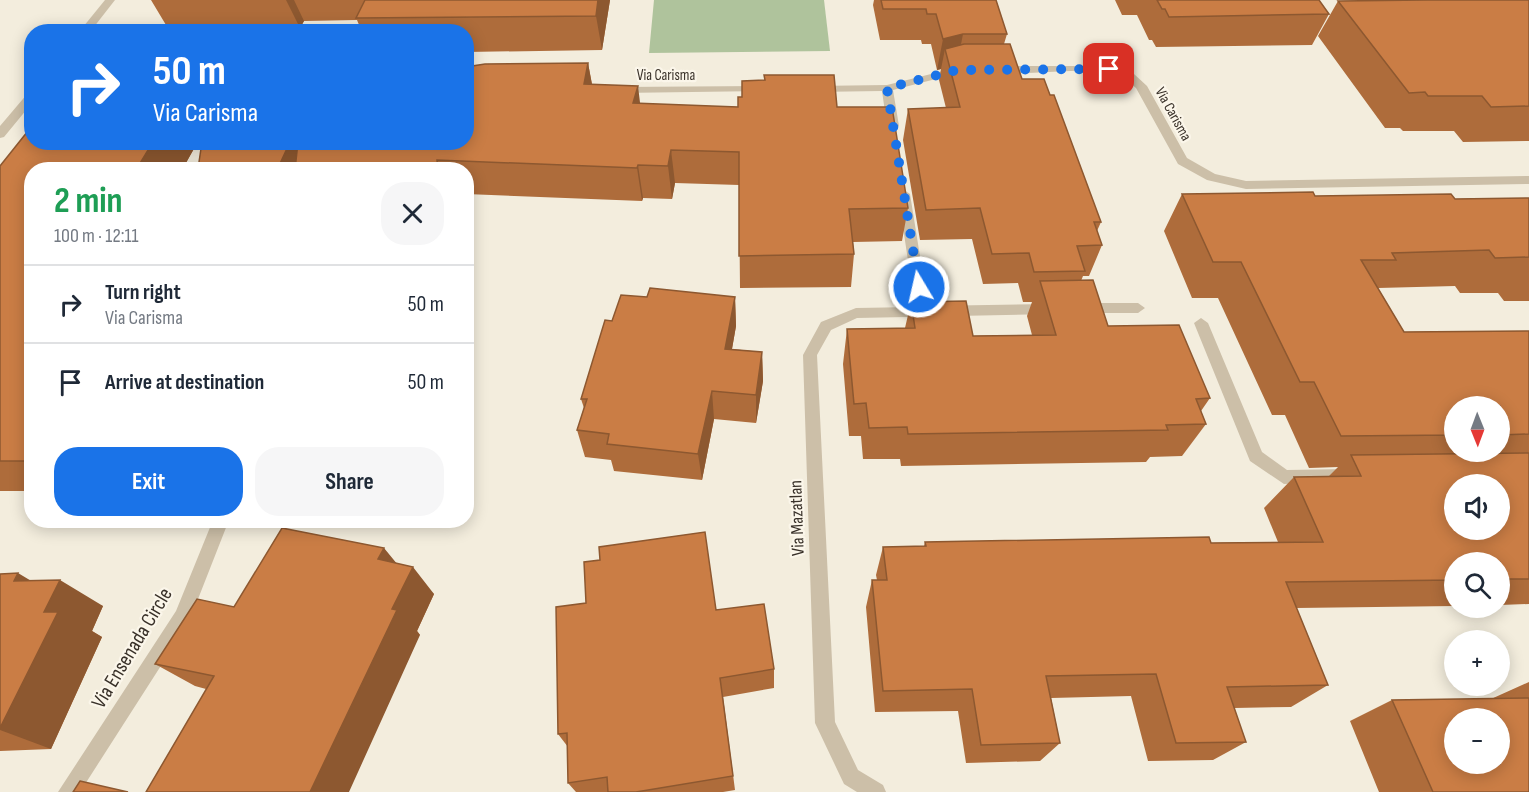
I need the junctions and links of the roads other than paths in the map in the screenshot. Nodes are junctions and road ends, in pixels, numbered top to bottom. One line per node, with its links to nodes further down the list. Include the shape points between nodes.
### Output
1 (110, 0): 2 (street)
2 (90, 24)
3 (887, 88): 5 (street, Via Carisma); 9 (street); 10 (street, Via Carisma, via 957,70 1109,69 1130,76 1141,86 1182,160 1211,177 1246,185)
4 (770, 89): 6 (street, Via Carisma)
5 (806, 89)
6 (607, 90)
7 (24, 105): 8 (street)
8 (0, 134)
9 (895, 135)
10 (1529, 180)
11 (902, 181): 13 (street)
12 (1138, 308): 13 (street, Via Mazatlan)
13 (922, 310): 18 (street, Via Mazatlan, via 856,313 826,326 810,355 825,723 851,777)
14 (1201, 323): 15 (street, via 1256,456 1284,477)
15 (1366, 476)
16 (218, 528): 17 (street, Via Ensenada Circle, via 183,616)
17 (68, 792)
18 (876, 792)

